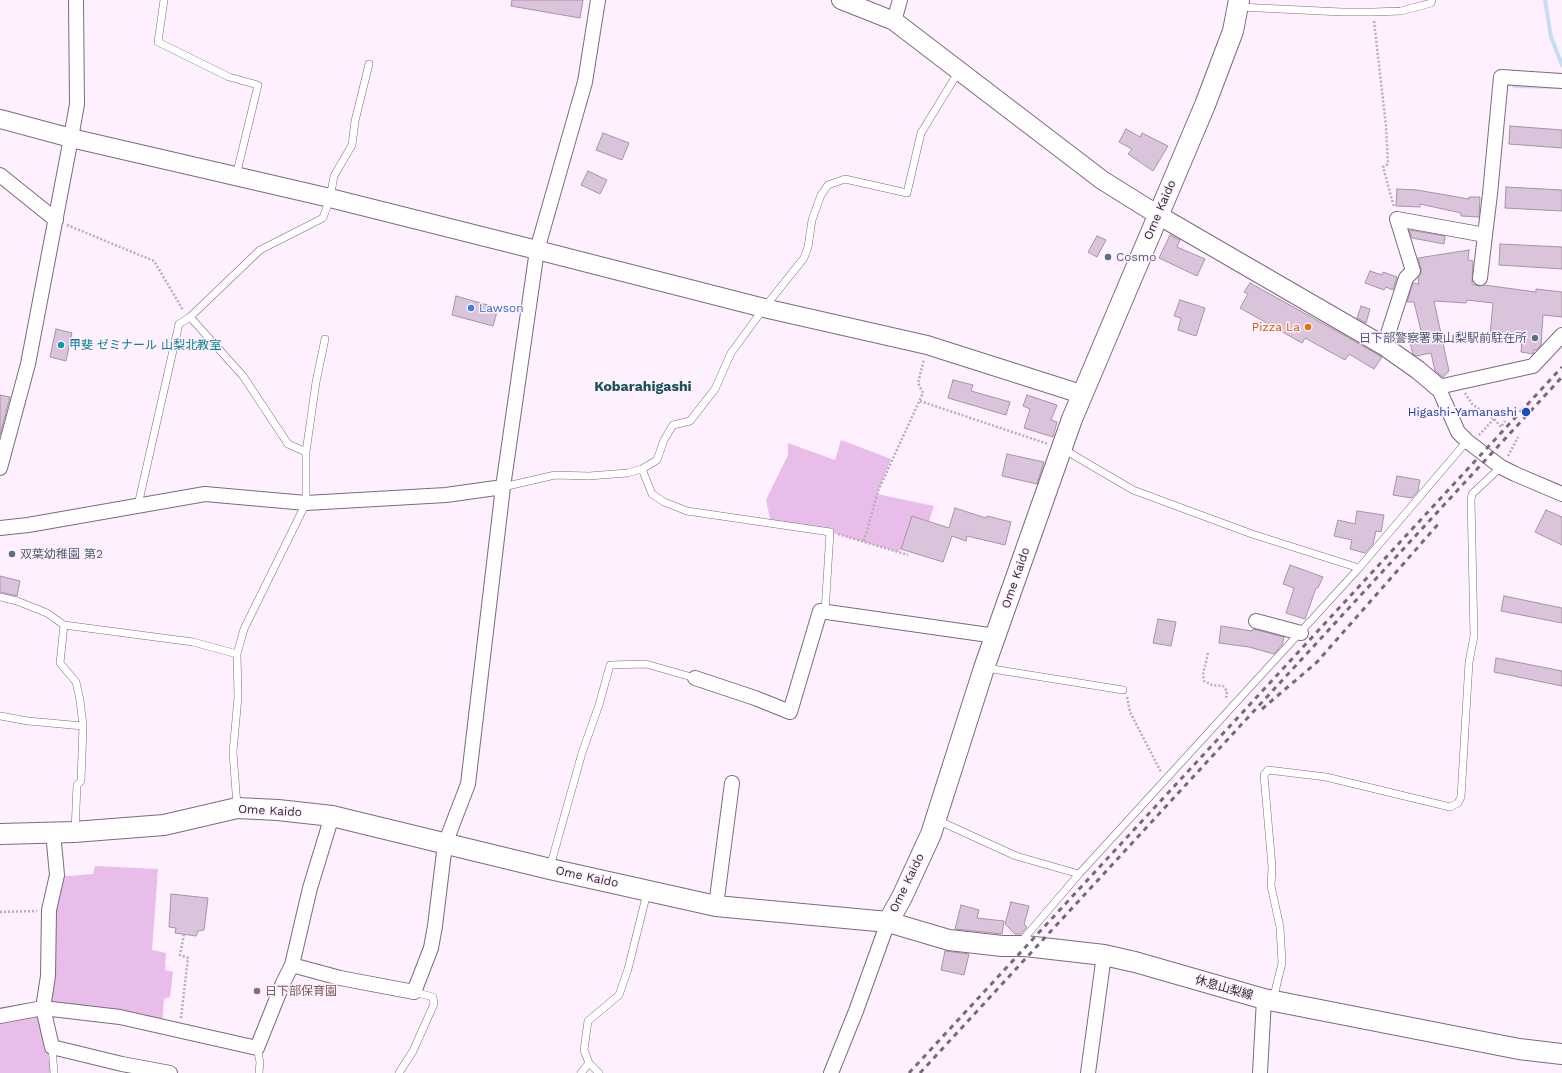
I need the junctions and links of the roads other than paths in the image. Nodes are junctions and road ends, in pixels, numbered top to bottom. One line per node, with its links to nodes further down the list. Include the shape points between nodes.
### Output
1 (76, 0): 13 (street, via 77,104)
2 (164, 0): 15 (lane, via 158,42 229,77 258,86)
3 (598, 0): 20 (street, via 585,82)
4 (841, 0): 8 (street)
5 (900, 0): 8 (street)
6 (1432, 0): 7 (lane, via 1431,3 1401,11 1373,12)
7 (1239, 4): 17 (main road, Ome Kaido, via 1233,31 1219,70)
8 (894, 21): 10 (street)
9 (368, 64): 16 (lane, via 352,145 334,176)
10 (959, 70): 17 (street, via 1102,180); 22 (lane, via 921,133 907,193 845,179 828,185 821,195 812,220 804,258)
11 (1561, 81): 19 (street, via 1501,77)
12 (0, 119): 13 (street)
13 (71, 138): 15 (street); 18 (street)
14 (0, 175): 18 (street)
15 (236, 177): 16 (street)
16 (330, 198): 20 (street); 23 (lane, via 323,218 260,250)
17 (1158, 215): 26 (street); 28 (main road, Ome Kaido)
18 (56, 220): 33 (street, via 28,364)
19 (1484, 236): 21 (street); 26 (street, via 1397,219 1413,271 1406,278)
20 (537, 250): 22 (street); 35 (street)
21 (1480, 278)
22 (764, 308): 28 (street, via 927,345); 34 (lane, via 731,353 715,389 690,421 673,425 657,460)
23 (190, 318): 31 (lane, via 243,376 288,444); 38 (lane, via 179,324)
24 (1562, 335): 27 (street, via 1533,366)
25 (325, 339): 31 (lane)
26 (1384, 346): 27 (street)
27 (1438, 387): 29 (street, via 1458,432)
28 (1081, 394): 30 (main road, Ome Kaido)
29 (1469, 443): 32 (street); 40 (lane)
30 (1061, 448): 40 (lane, via 1133,490 1252,534); 46 (main road, Ome Kaido)
31 (306, 452): 37 (lane)
32 (1501, 466): 36 (street); 70 (lane, via 1472,494 1471,500 1474,636 1469,662 1461,797 1458,803 1450,807 1326,778 1268,770 1264,775 1272,867 1271,886 1280,927 1282,964)
33 (0, 468)
34 (642, 469): 35 (lane, via 627,474 555,475); 42 (lane, via 652,494 687,511 830,532)
35 (503, 487): 37 (street, via 446,495); 60 (street, via 468,784)
36 (1562, 494)
37 (306, 503): 38 (street, via 205,494); 47 (lane, via 244,629)
38 (138, 505): 39 (street)
39 (0, 528)
40 (1360, 568): 45 (lane)
41 (0, 597): 44 (lane, via 47,613)
42 (825, 612): 46 (street); 49 (street, via 820,611 790,712)
43 (1256, 621): 45 (street)
44 (64, 625): 47 (lane, via 193,642); 52 (lane, via 60,663 76,682)
45 (1301, 633): 62 (lane)
46 (996, 636): 48 (main road, Ome Kaido)
47 (236, 654): 54 (lane, via 238,697 233,752)
48 (984, 668): 50 (lane); 56 (main road, Ome Kaido)
49 (695, 678): 61 (lane, via 646,664 610,665 582,753)
50 (1123, 690)
51 (0, 716): 52 (lane)
52 (83, 726): 58 (lane, via 81,781 77,785)
53 (732, 783): 64 (street)
54 (237, 808): 55 (main road, Ome Kaido); 58 (main road, Ome Kaido, via 164,826)
55 (332, 816): 60 (main road, Ome Kaido); 68 (street, via 310,888)
56 (935, 819): 62 (lane, via 1016,856); 65 (main road, Ome Kaido, via 902,897)
57 (53, 832): 58 (main road, Ome Kaido); 59 (main road, Ome Kaido); 71 (street, via 57,875 49,910 48,976)
58 (74, 832)
59 (0, 834)
60 (445, 844): 61 (main road, Ome Kaido); 69 (street, via 431,948)
61 (550, 869): 63 (main road, Ome Kaido)
62 (1079, 874): 66 (lane)
63 (647, 890): 64 (main road, Ome Kaido); 76 (lane, via 619,995 588,1021 584,1050)
64 (716, 906): 65 (main road, Ome Kaido)
65 (888, 922): 66 (main road, 休息山梨線, via 950,940); 83 (street)
66 (1018, 946): 67 (main road, 休息山梨線)
67 (1104, 954): 70 (main road, 休息山梨線); 84 (street)
68 (292, 965): 69 (street, via 340,978); 74 (street)
69 (414, 992): 80 (lane, via 433,997 434,1004 413,1051)
70 (1269, 1000): 75 (main road, 休息山梨線, via 1511,1048); 85 (street)
71 (43, 1008): 72 (street); 73 (street); 74 (street, via 120,1017)
72 (0, 1016)
73 (52, 1047): 77 (lane); 78 (street)
74 (257, 1048): 79 (lane)
75 (1562, 1054)
76 (589, 1063): 81 (lane); 82 (lane)
77 (54, 1073)
78 (170, 1073)
79 (259, 1073)
80 (399, 1073)
81 (580, 1073)
82 (598, 1073)
83 (831, 1073)
84 (1088, 1073)
85 (1260, 1073)

